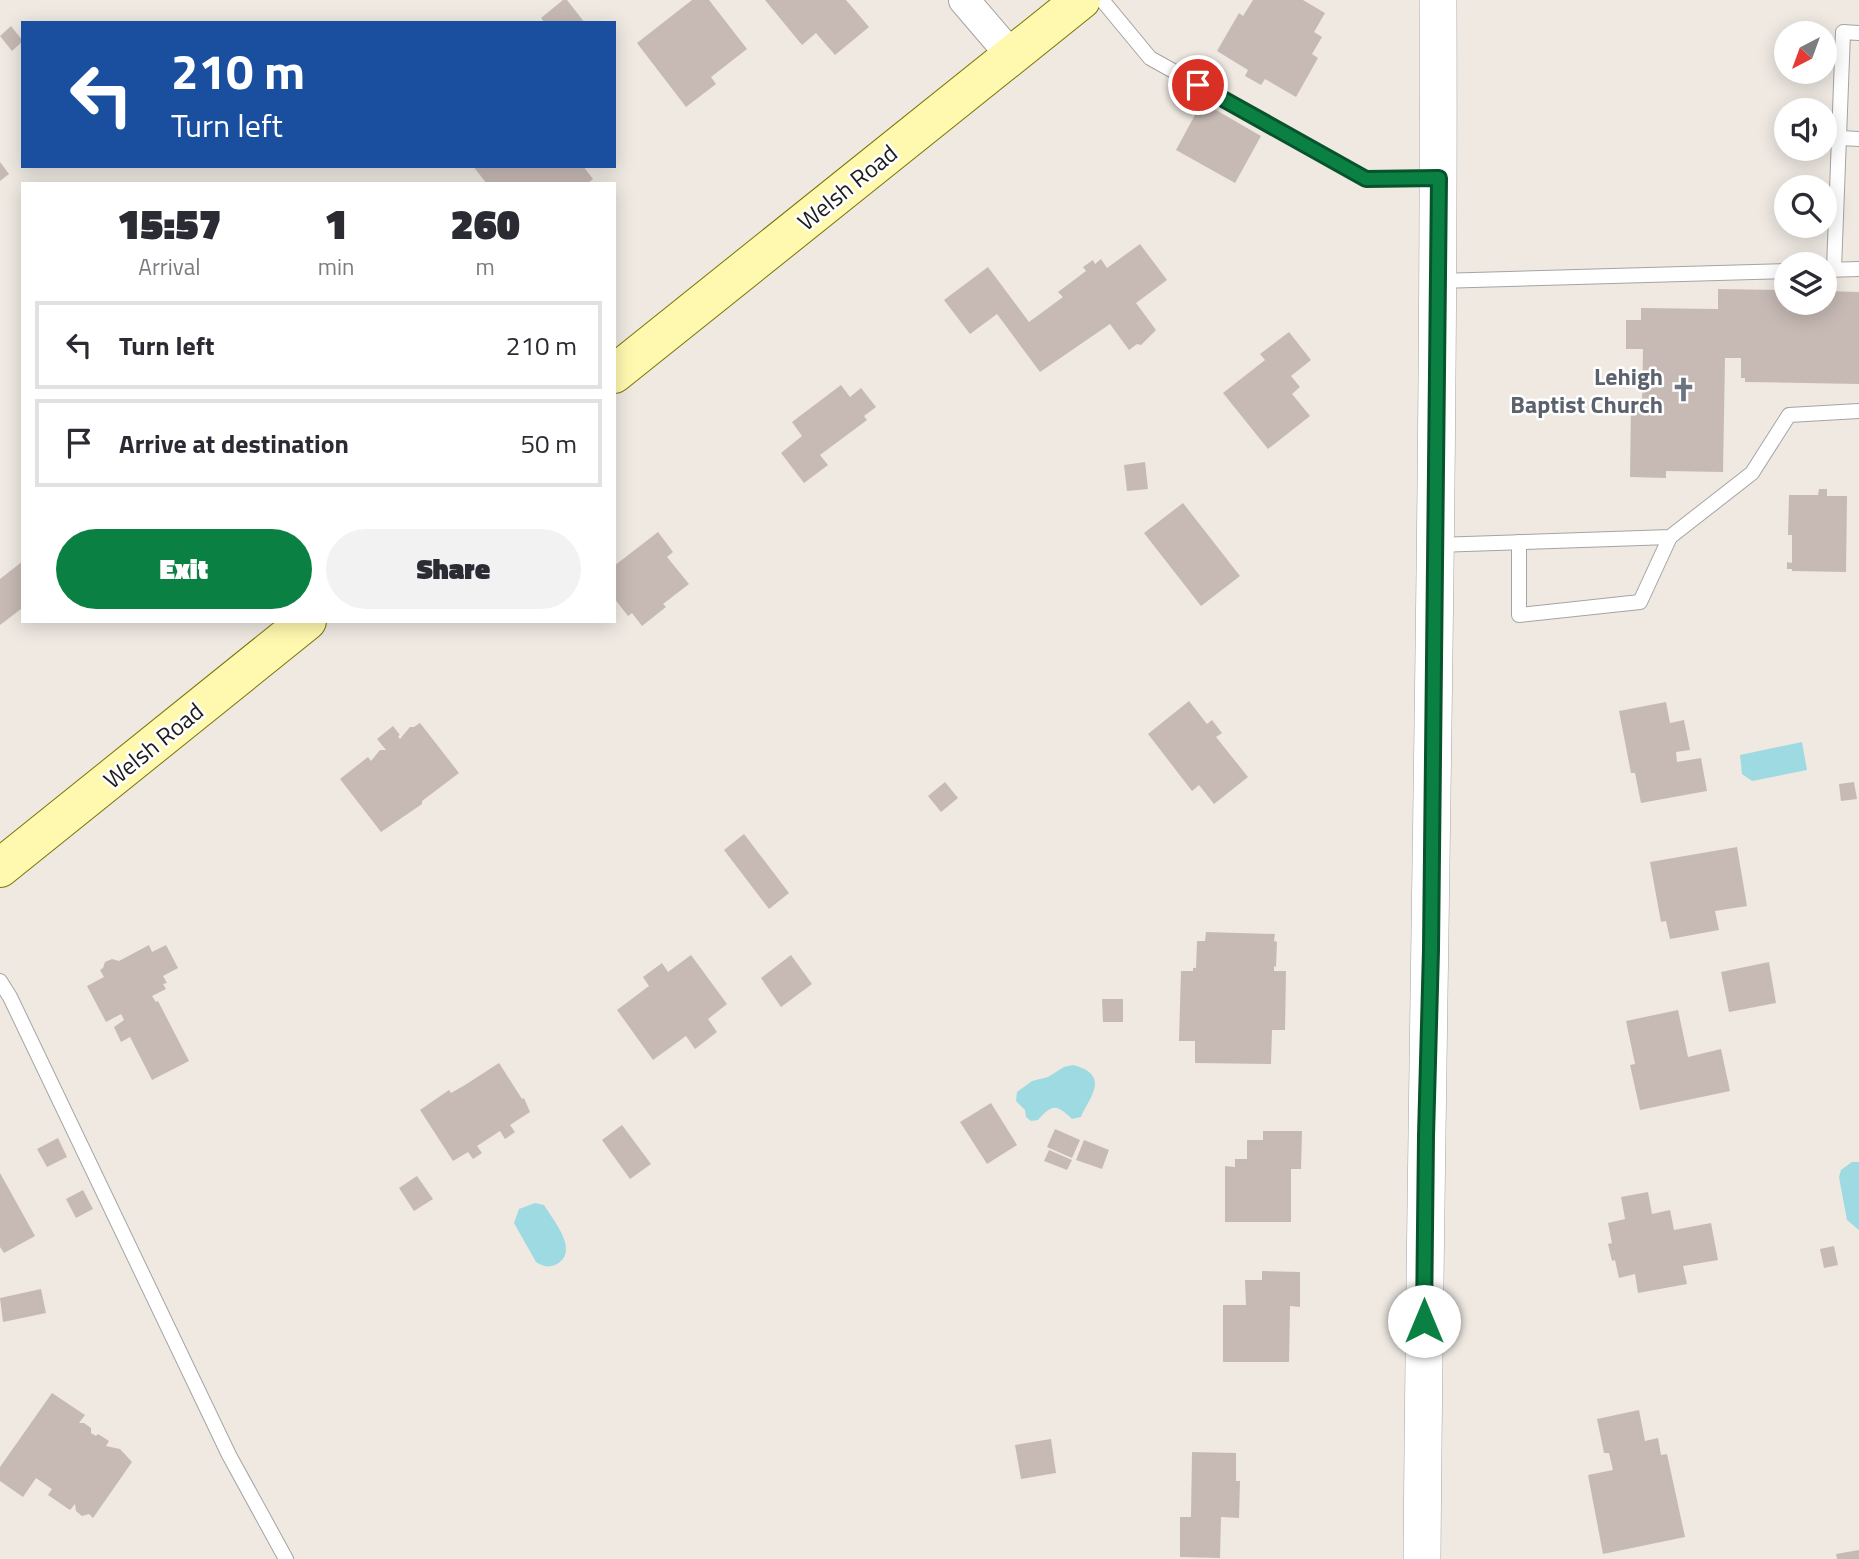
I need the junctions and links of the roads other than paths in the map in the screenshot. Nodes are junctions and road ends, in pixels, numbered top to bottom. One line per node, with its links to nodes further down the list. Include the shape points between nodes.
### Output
1 (964, 0): 6 (street)
2 (1081, 0): 6 (main road, Welsh Road)
3 (1102, 0): 9 (lane, via 1150,58 1366,179)
4 (1438, 0): 9 (street)
5 (1859, 33): 7 (lane, via 1843,32)
6 (1011, 55): 15 (main road, Welsh Road)
7 (1841, 138): 8 (lane); 10 (lane)
8 (1859, 139)
9 (1439, 178): 14 (street)
10 (1832, 252)
11 (1859, 269): 12 (lane)
12 (1837, 270)
13 (1774, 271): 14 (lane)
14 (1438, 281): 19 (street)
15 (616, 372)
16 (1859, 411): 17 (lane, via 1789,415 1752,473)
17 (1670, 537): 18 (lane); 18 (lane, via 1640,602 1519,615)
18 (1519, 542): 19 (lane)
19 (1435, 545): 24 (street)
20 (305, 623): 21 (main road, Welsh Road)
21 (0, 868)
22 (0, 981): 23 (lane, via 229,1455)
23 (286, 1559)
24 (1422, 1559)

